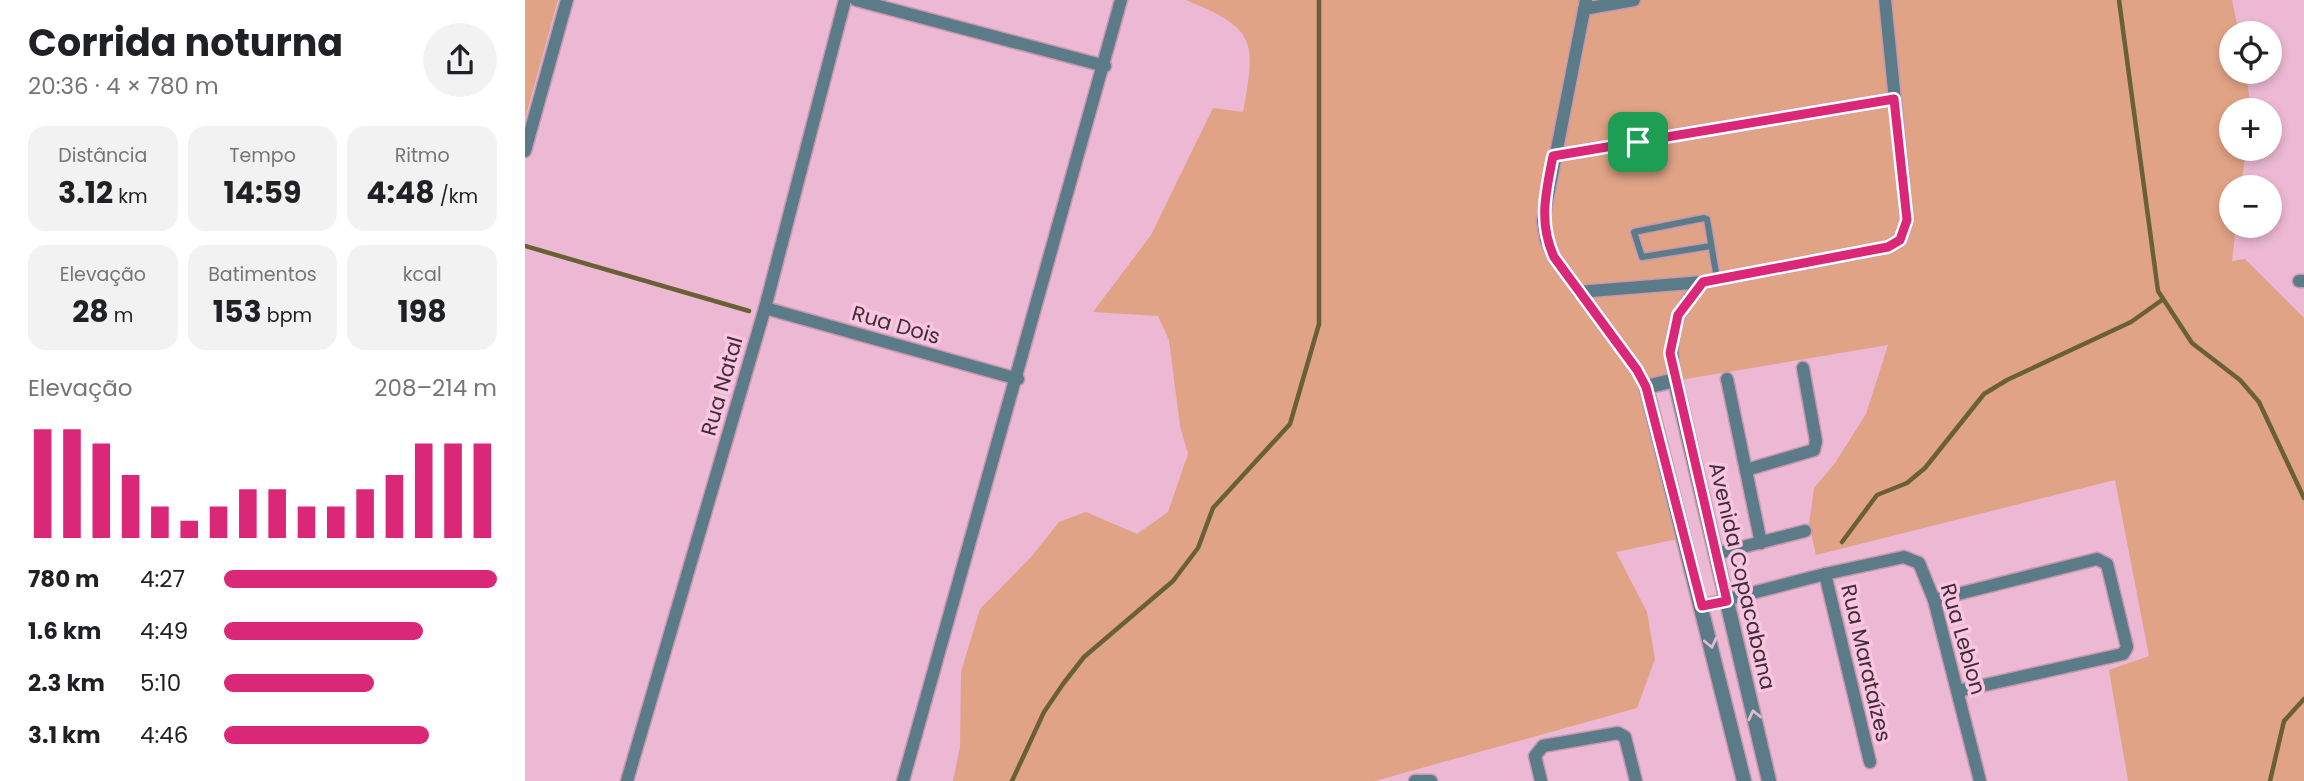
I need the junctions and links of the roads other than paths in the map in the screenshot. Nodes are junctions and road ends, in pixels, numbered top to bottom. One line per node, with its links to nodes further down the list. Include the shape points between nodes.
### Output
1 (567, 0): 10 (street)
2 (845, 0): 16 (street, Rua Natal)
3 (856, 0): 8 (street)
4 (1121, 0): 8 (street)
5 (1634, 0): 7 (street)
6 (1885, 0): 9 (street)
7 (1585, 4): 11 (street)
8 (1105, 66): 18 (street)
9 (1894, 99): 11 (street); 13 (street, via 1907,220 1900,240 1888,247)
10 (525, 151)
11 (1553, 156): 15 (street, via 1544,230 1554,257)
12 (1711, 246): 12 (lane, via 1704,218 1634,232 1642,257); 13 (lane)
13 (1717, 279): 14 (street)
14 (1703, 282): 15 (street); 20 (street, via 1678,315 1671,337)
15 (1578, 292): 21 (street)
16 (765, 308): 18 (street, Rua Dois); 32 (street, Rua Natal)
17 (1803, 368): 22 (street, via 1814,450)
18 (1018, 379): 33 (street)
19 (1727, 379): 22 (street)
20 (1675, 380): 21 (street); 25 (street, Avenida Copacabana)
21 (1646, 387): 29 (street)
22 (1746, 470): 24 (street)
23 (1805, 531): 24 (street)
24 (1761, 543): 25 (street)
25 (1715, 554): 28 (street, Avenida Copacabana)
26 (1825, 574): 27 (street, Rua Leblon, via 1913,559 1919,563); 28 (street, Rua Leblon); 31 (street, Rua Marataízes)
27 (1934, 600): 30 (street, Rua Leblon); 30 (street, via 2097,559 2107,564 2127,647 2123,654)
28 (1727, 601): 29 (street, Rua Leblon); 39 (street, Avenida Copacabana, one-way to 28)
29 (1702, 606): 38 (street, one-way to 38)
30 (1958, 691): 40 (street, Rua Leblon)
31 (1870, 762)
32 (627, 781)
33 (902, 781)
34 (1415, 781): 35 (street)
35 (1431, 781)
36 (1541, 781): 37 (street, via 1535,756 1543,746 1618,733 1625,737)
37 (1636, 781)
38 (1744, 781)
39 (1769, 781)
40 (1980, 781)

